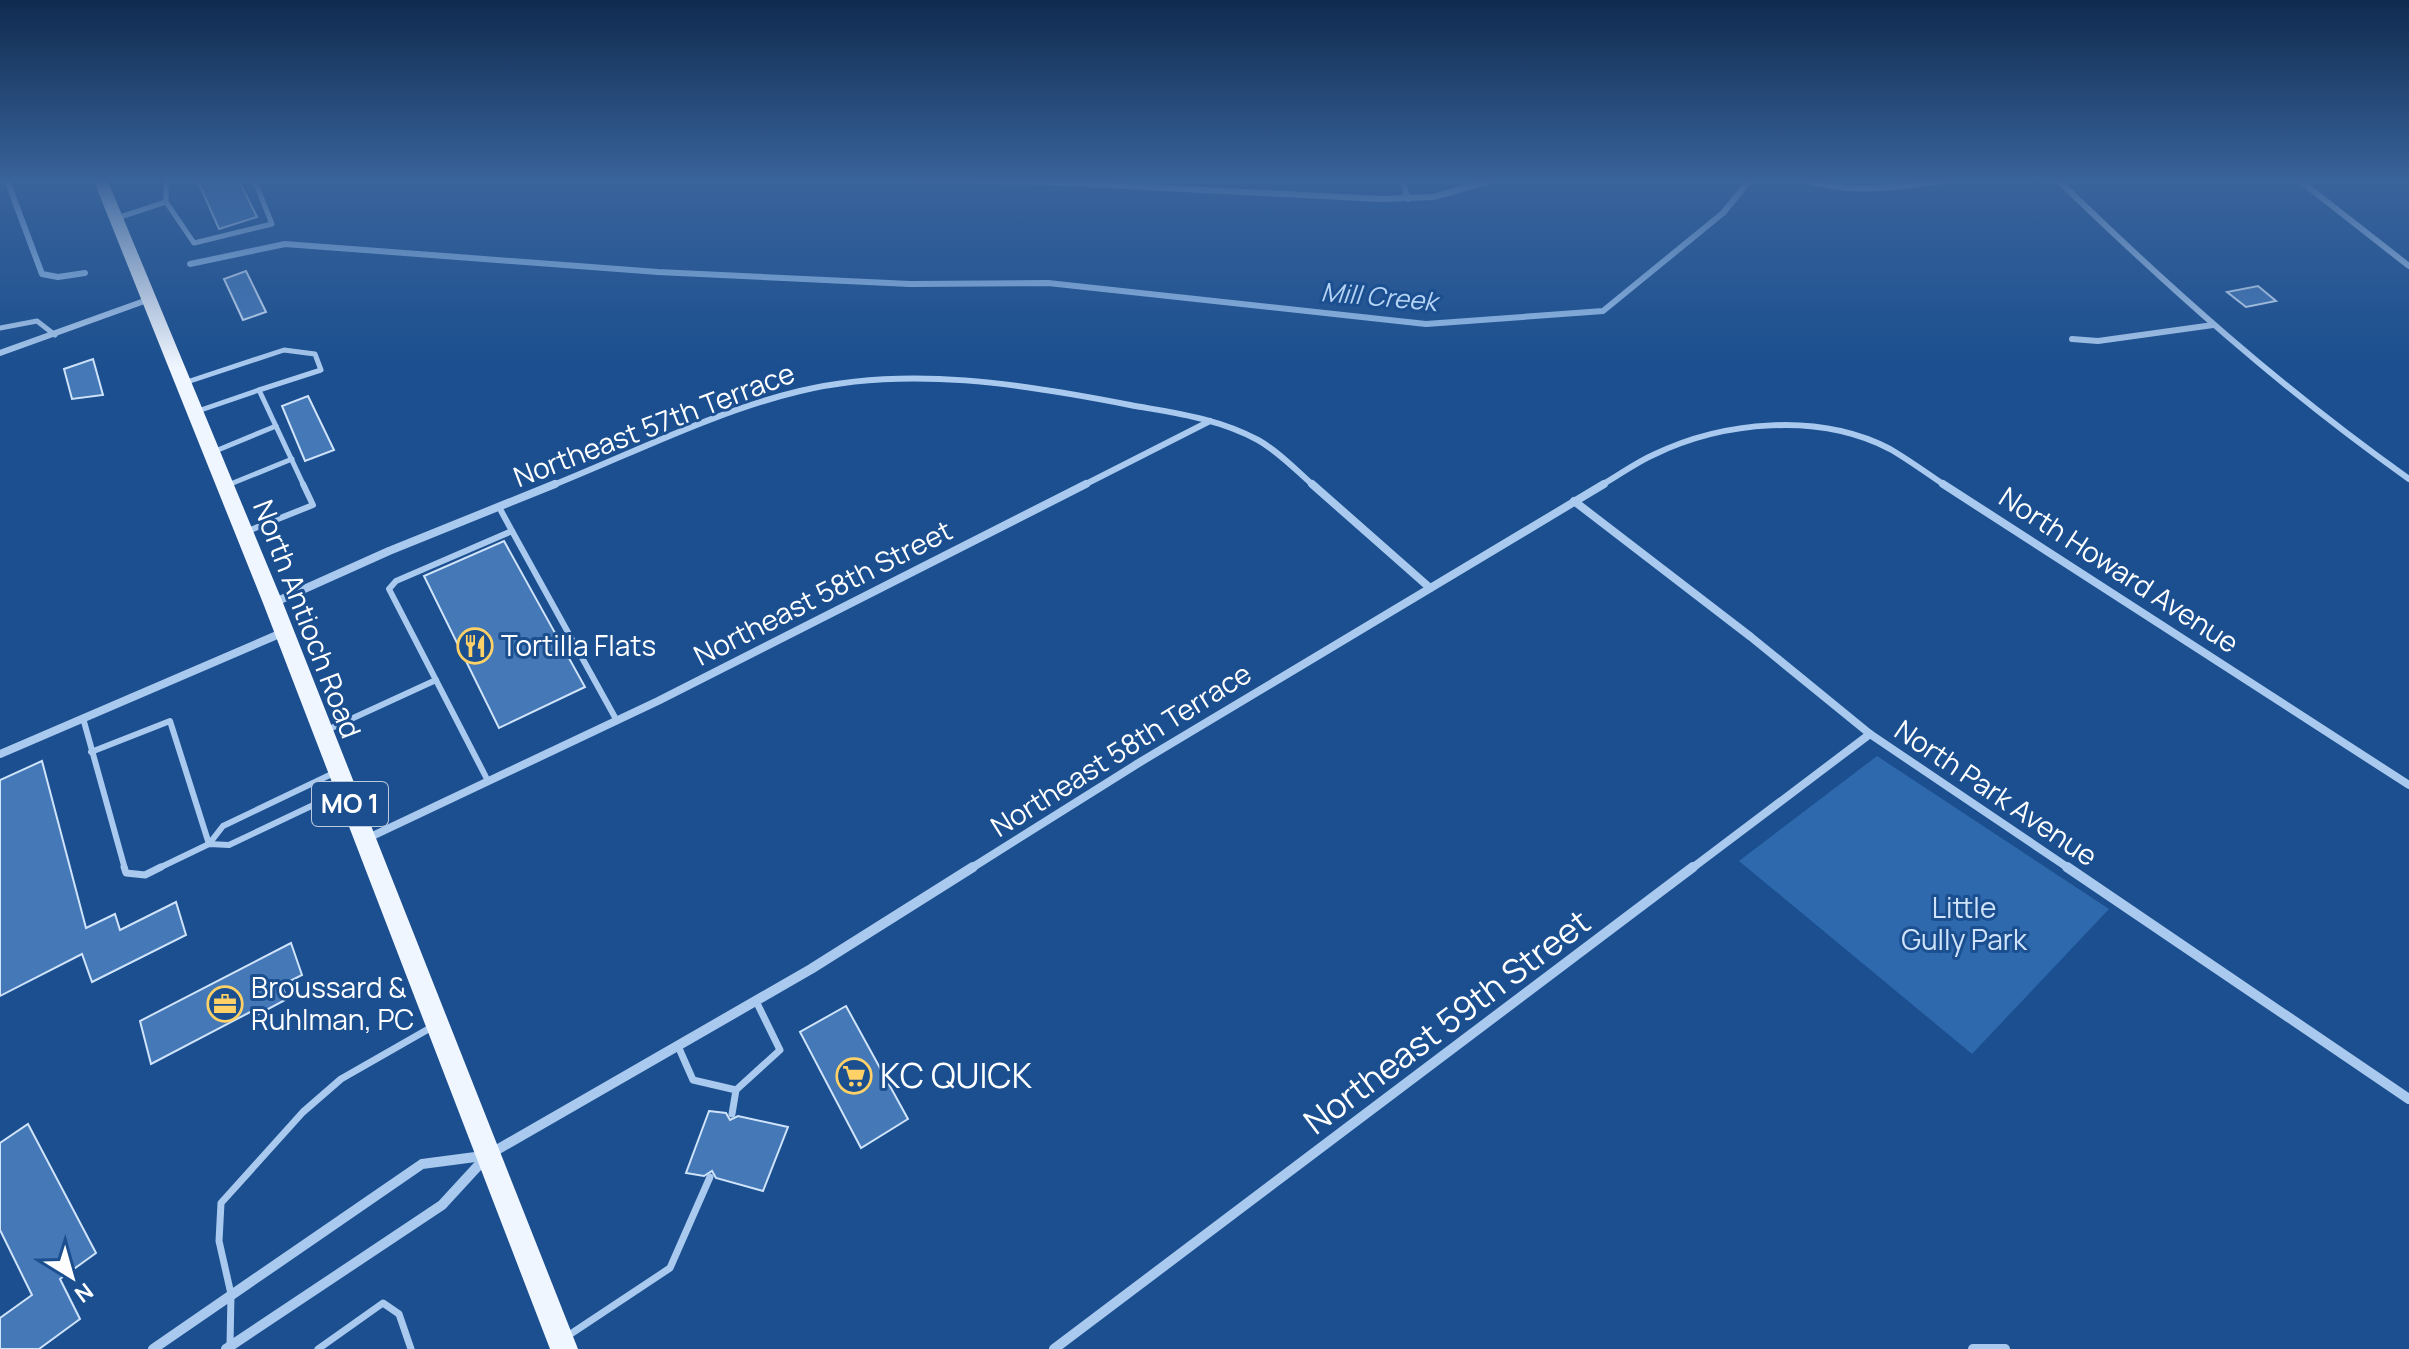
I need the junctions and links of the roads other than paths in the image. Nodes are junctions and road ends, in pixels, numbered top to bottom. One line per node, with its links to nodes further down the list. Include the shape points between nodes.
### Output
1 (127, 242): 5 (main road, North Antioch Road / MO 1)
2 (2124, 242): 6 (street)
3 (2378, 242): 4 (street)
4 (2409, 266)
5 (151, 299): 8 (street); 11 (main road, North Antioch Road / MO 1)
6 (2213, 325): 9 (street, via 2098,341); 19 (street, via 2323,417)
7 (0, 328): 8 (lane, via 37,321)
8 (55, 335): 10 (street)
9 (2072, 339)
10 (0, 353)
11 (184, 383): 12 (lane, via 284,350 315,354 321,370); 13 (main road, North Antioch Road / MO 1)
12 (259, 390): 13 (lane); 16 (lane)
13 (195, 412): 17 (main road, North Antioch Road / MO 1)
14 (1211, 420): 22 (street, Northeast 57th Terrace, via 1048,389 920,378 860,380 769,399); 25 (street, via 1278,454); 30 (street, Northeast 58th Street)
15 (1791, 425): 21 (street, Northeast 58th Terrace, via 1765,424 1692,439 1652,455); 37 (street, North Howard Avenue, via 1848,433 1914,463)
16 (276, 426): 17 (lane); 18 (lane)
17 (211, 452): 20 (main road, North Antioch Road / MO 1)
18 (292, 459): 20 (lane); 24 (lane, via 313,505)
19 (2409, 479)
20 (225, 486): 24 (main road, North Antioch Road / MO 1)
21 (1574, 501): 25 (street, Northeast 58th Terrace); 32 (street, North Park Avenue)
22 (499, 507): 23 (lane); 26 (street, Northeast 57th Terrace)
23 (512, 531): 28 (lane, via 396,581 389,589); 30 (lane)
24 (244, 532): 26 (main road, North Antioch Road / MO 1)
25 (1430, 588): 40 (street, Northeast 58th Terrace)
26 (273, 603): 27 (main road, North Antioch Road / MO 1)
27 (284, 632): 29 (street); 31 (main road, North Antioch Road / MO 1)
28 (436, 680): 31 (lane); 36 (lane)
29 (83, 718): 33 (lane); 34 (street)
30 (617, 721): 36 (street, Northeast 58th Street)
31 (322, 732): 35 (main road, North Antioch Road / MO 1)
32 (1870, 734): 44 (street, North Park Avenue); 54 (street, Northeast 59th Street)
33 (91, 752): 39 (lane, via 170,721); 39 (lane, via 126,873 145,875)
34 (0, 754)
35 (341, 781): 38 (main road, North Antioch Road / MO 1); 39 (lane, via 229,845); 39 (lane, via 223,826)
36 (488, 781): 38 (street, Northeast 58th Street)
37 (2409, 785)
38 (365, 840): 41 (main road, North Antioch Road / MO 1)
39 (209, 844)
40 (756, 1001): 42 (street, Northeast 58th Terrace); 43 (lane, via 780,1050)
41 (437, 1024): 46 (main road, North Antioch Road / MO 1); 48 (lane, via 341,1079 303,1112 221,1203 219,1241)
42 (678, 1046): 43 (lane, via 693,1080); 46 (street, Northeast 58th Terrace)
43 (736, 1090): 45 (lane)
44 (2409, 1099)
45 (732, 1114)
46 (488, 1155): 48 (street, via 422,1164); 49 (main road, North Antioch Road / MO 1); 50 (street, via 442,1205)
47 (710, 1177): 49 (lane, via 670,1268)
48 (231, 1294): 50 (lane); 51 (street)
49 (562, 1345)
50 (229, 1348)
51 (153, 1349)
52 (318, 1349): 53 (lane, via 390,1303 397,1308)
53 (411, 1349)
54 (1054, 1349)
55 (1973, 1349): 56 (street)
56 (2005, 1349)

